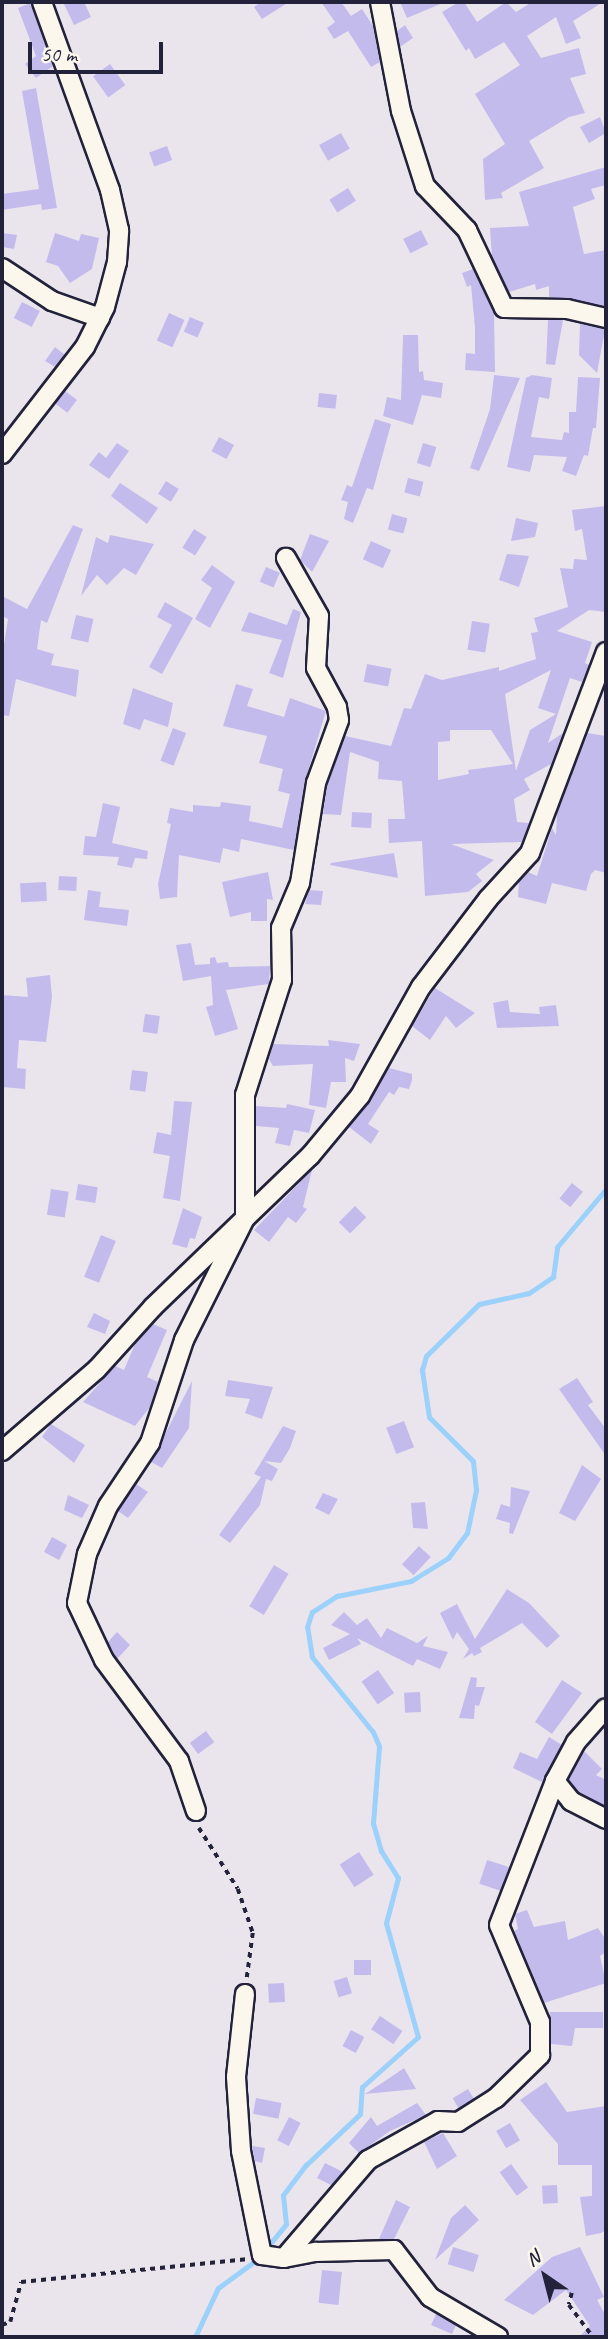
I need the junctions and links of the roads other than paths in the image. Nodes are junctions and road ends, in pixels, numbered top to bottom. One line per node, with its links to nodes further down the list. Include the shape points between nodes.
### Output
1 (43, 2): 4 (street, via 89,126 119,230 117,262)
2 (380, 2): 5 (street, via 401,111 425,186 467,230 504,308 567,309)
3 (2, 268): 4 (street, via 52,301)
4 (100, 318): 6 (street, via 85,347)
5 (606, 318)
6 (3, 449)
7 (286, 558): 9 (street, via 318,616 316,668 337,706 339,720 316,783 300,883 281,929 282,980 245,1095)
8 (606, 652): 9 (street, via 530,853 488,899 421,987 360,1096 310,1156)
9 (245, 1218): 10 (street, via 97,1369); 13 (street, via 184,1340 150,1443 108,1506 87,1555 77,1603 104,1660 179,1760)
10 (2, 1451)
11 (606, 1709): 12 (street, via 576,1742)
12 (555, 1781): 14 (street, via 571,1801); 16 (street, via 499,1925 540,2022 540,2055 487,2104 458,2122 438,2122 368,2160)
13 (196, 1811)
14 (606, 1819)
15 (244, 1993): 16 (street, via 236,2077 240,2139 262,2255)
16 (284, 2258): 17 (street, via 316,2252 394,2250 430,2297)
17 (498, 2337)

